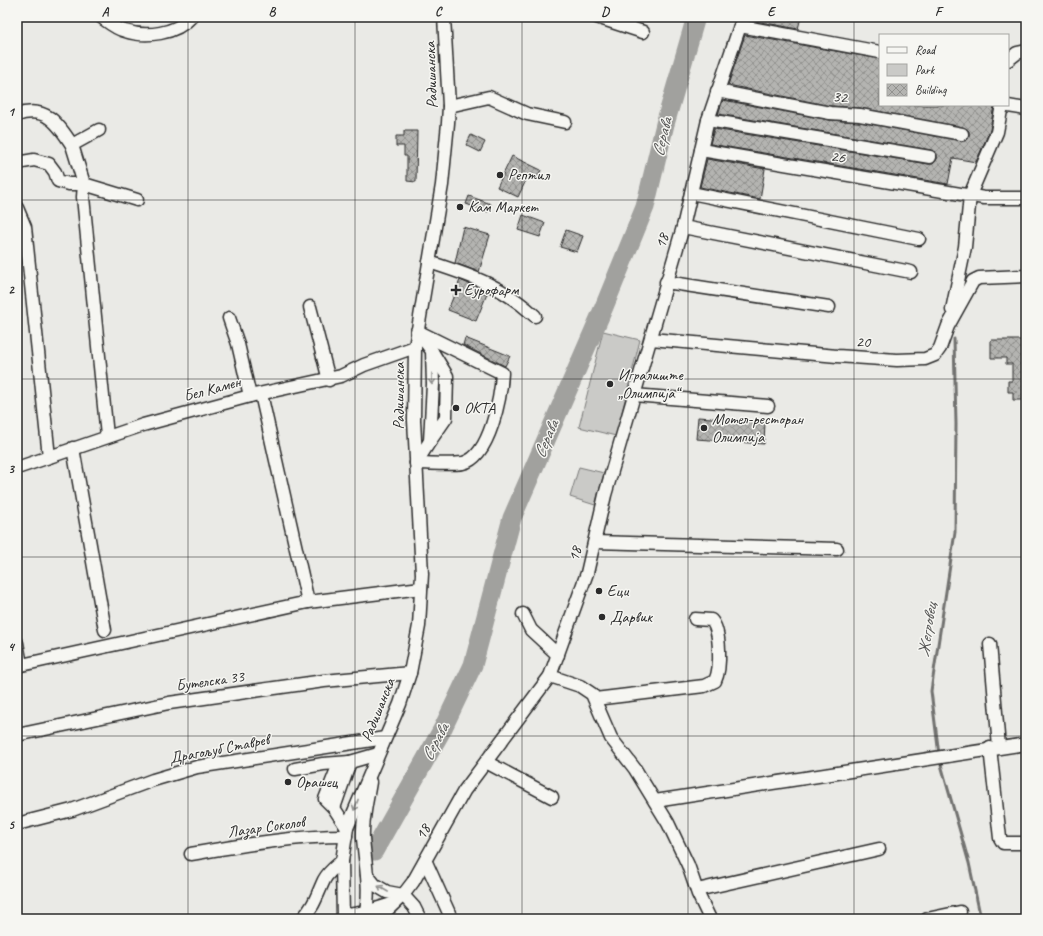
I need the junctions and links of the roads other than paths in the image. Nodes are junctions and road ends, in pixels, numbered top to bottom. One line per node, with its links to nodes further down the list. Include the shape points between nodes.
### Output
1 (101, 17): 2 (street, via 125,31 146,35 179,27)
2 (191, 17)
3 (444, 17): 9 (street, Радишанска)
4 (596, 17): 6 (street)
5 (742, 22): 7 (street); 8 (street, 18)
6 (643, 32)
7 (879, 52)
8 (717, 91): 14 (street, 18); 17 (street, 32)
9 (449, 106): 15 (street, via 489,97 527,114); 30 (street, Радишанска, via 442,185)
10 (1002, 106): 24 (street, via 997,132)
11 (1008, 106): 12 (street)
12 (1026, 109)
13 (17, 115): 18 (street, via 28,111 53,119)
14 (708, 120): 19 (street, 18); 20 (street)
15 (565, 122)
16 (99, 130): 18 (street)
17 (961, 133)
18 (72, 145): 22 (street)
19 (701, 150): 23 (street, 18); 24 (street, 26)
20 (930, 157)
21 (17, 163): 22 (street, via 34,160 49,164 58,181)
22 (84, 184): 26 (street); 46 (street, via 83,197)
23 (691, 193): 28 (street, 18); 29 (street)
24 (970, 195): 25 (street, 26, via 984,198); 38 (street, via 965,247)
25 (1026, 198)
26 (137, 200)
27 (17, 208): 48 (street, via 25,227)
28 (683, 227): 31 (street); 33 (street, 18)
29 (919, 239)
30 (429, 262): 36 (street, via 493,285 516,299); 39 (street, Радишанска)
31 (911, 272)
32 (1026, 276): 38 (street, 20, via 979,278 973,281)
33 (666, 282): 35 (street); 40 (street, 18)
34 (310, 307): 42 (street)
35 (829, 307)
36 (535, 316)
37 (229, 318): 43 (street)
38 (948, 326): 40 (street, 20, via 935,355 919,360 837,356)
39 (417, 331): 41 (street, Радишанска); 49 (street, via 432,352 430,440); 49 (street, via 502,373 501,391 494,420 481,450 464,463)
40 (651, 339): 44 (street, 18)
41 (415, 347): 42 (street, Бел Камен); 49 (street, Радишанска)
42 (329, 380): 43 (street, Бел Камен)
43 (256, 395): 46 (street, Бел Камен); 54 (street)
44 (634, 395): 45 (street); 51 (street, 18, via 616,447)
45 (768, 406)
46 (107, 436): 47 (street, Бел Камен)
47 (73, 448): 48 (street, Бел Камен); 57 (street)
48 (49, 456): 50 (street, Бел Камен)
49 (416, 463): 53 (street, Радишанска)
50 (17, 468)
51 (595, 542): 52 (street); 60 (street, 18)
52 (837, 549)
53 (421, 588): 54 (street); 62 (street, Радишанска, via 419,626)
54 (308, 602): 61 (street)
55 (523, 614): 60 (street, via 531,630)
56 (695, 619): 64 (street, via 711,620 717,630 719,673 716,681 704,686)
57 (105, 630)
58 (17, 643): 61 (street)
59 (990, 644): 68 (street)
60 (558, 655): 63 (street, 18)
61 (19, 665)
62 (410, 673): 65 (street, Бутелска 33, via 324,680 169,703); 66 (street, Радишанска)
63 (550, 676): 64 (street, via 580,686); 71 (street, 18)
64 (595, 699): 75 (street, via 610,738)
65 (17, 735)
66 (385, 738): 69 (street, Радишанска); 76 (street, Драгољуб Ставрев, via 197,767 153,780 72,810)
67 (1026, 744): 68 (street)
68 (994, 748): 75 (street); 78 (street, via 1000,838 1003,843 1009,845)
69 (378, 754): 70 (street); 73 (street, Радишанска)
70 (350, 762): 72 (street); 77 (street, via 338,768 325,799 334,808)
71 (486, 762): 74 (street); 83 (street, 18, via 464,791)
72 (295, 769)
73 (373, 769): 77 (street, Радишанска, one-way to 77, via 358,799); 80 (street, Радишанска, via 364,819)
74 (552, 797)
75 (655, 801): 85 (street, via 688,865)
76 (17, 824)
77 (346, 837): 80 (street, Лазар Соколов); 81 (street, Лазар Соколов, via 318,836 275,840); 82 (street, Радишанска)
78 (1026, 843)
79 (878, 849): 85 (street)
80 (365, 853): 84 (street, Радишанска)
81 (191, 854)
82 (342, 861): 90 (street, Радишанска); 91 (street, via 328,875 313,906)
83 (426, 862): 86 (street, 18); 88 (street)
84 (367, 875): 86 (street, one-way to 84, via 375,885); 89 (street, Радишанска, via 368,896)
85 (697, 890): 94 (street)
86 (399, 899): 89 (street); 92 (street, 18); 93 (street, via 414,906)
87 (960, 912): 95 (street)
88 (449, 913)
89 (365, 916): 90 (street)
90 (342, 918)
91 (302, 919)
92 (378, 919)
93 (420, 919)
94 (710, 919)
95 (927, 919)

